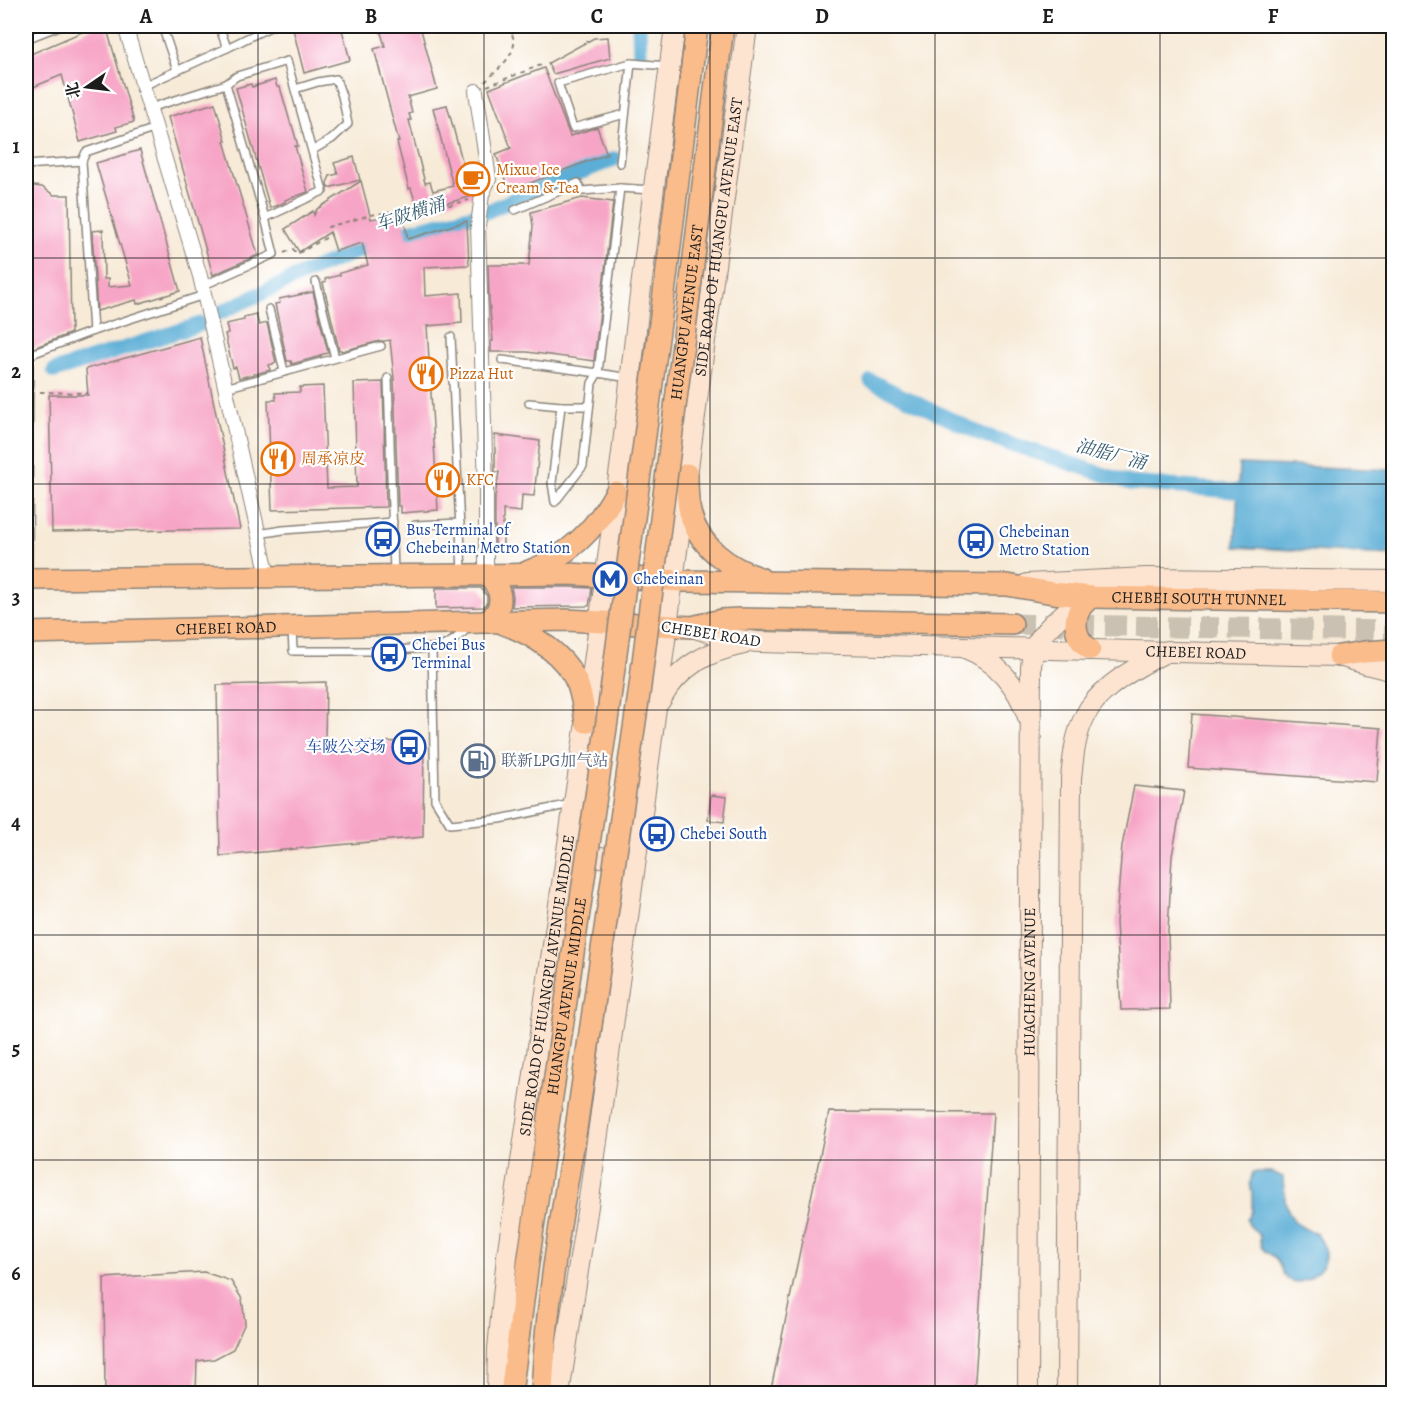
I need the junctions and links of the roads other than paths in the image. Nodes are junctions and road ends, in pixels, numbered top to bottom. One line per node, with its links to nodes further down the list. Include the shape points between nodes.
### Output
1 (59, 26): 10 (lane)
2 (125, 26): 16 (street)
3 (162, 26): 14 (lane)
4 (219, 26): 11 (lane)
5 (272, 26): 11 (lane)
6 (675, 26): 13 (main road)
7 (697, 26): 68 (main road, HUANGPU AVENUE EAST, bridge)
8 (723, 26): 69 (main road, HUANGPU AVENUE EAST, bridge)
9 (747, 26): 43 (main road, SIDE ROAD OF HUANGPU AVENUE EAST)
10 (26, 39)
11 (227, 48): 14 (lane)
12 (631, 63): 13 (lane); 20 (lane); 20 (lane, via 558,83 573,128)
13 (670, 67): 27 (main road)
14 (177, 70): 16 (lane)
15 (226, 84): 17 (lane, via 237,76 287,61); 19 (lane); 29 (lane)
16 (143, 86): 19 (street)
17 (295, 89): 22 (lane); 22 (lane, via 336,80 342,96 348,124)
18 (476, 91): 58 (street, via 489,179 482,194 478,226)
19 (150, 108): 21 (street)
20 (626, 114): 24 (lane)
21 (156, 128): 23 (lane, via 86,152); 31 (street)
22 (313, 150): 29 (lane, via 323,191)
23 (82, 161): 25 (lane); 33 (lane)
24 (620, 163)
25 (26, 165)
26 (620, 188): 27 (lane); 28 (lane, via 582,191 579,183); 40 (lane)
27 (654, 190): 41 (main road)
28 (515, 210)
29 (265, 218): 31 (lane, via 274,254)
30 (316, 282): 37 (lane)
31 (203, 290): 33 (lane); 44 (street)
32 (268, 309): 39 (lane)
33 (93, 331): 36 (lane)
34 (451, 337): 53 (lane)
35 (381, 346): 37 (lane)
36 (27, 355): 50 (lane)
37 (334, 358): 39 (lane)
38 (502, 360): 40 (lane)
39 (285, 372): 44 (lane)
40 (598, 374): 41 (lane); 47 (lane, via 591,383)
41 (630, 376): 43 (main road, via 660,396 682,396); 48 (main road)
42 (388, 378): 52 (lane)
43 (699, 386): 49 (main road, SIDE ROAD OF HUANGPU AVENUE EAST)
44 (225, 388): 55 (street)
45 (529, 403): 46 (lane)
46 (561, 406): 47 (lane); 47 (lane, via 552,483 555,502 583,466)
47 (589, 406)
48 (622, 453): 49 (main road, via 637,469 663,473); 51 (main road)
49 (688, 466): 63 (main road, SIDE ROAD OF HUANGPU AVENUE EAST); 65 (main road, via 690,514 709,548 739,570)
50 (27, 471): 62 (lane)
51 (616, 492): 56 (main road, via 604,514 577,542 552,560); 61 (main road)
52 (393, 522): 55 (lane); 60 (lane)
53 (460, 523): 54 (lane); 57 (lane)
54 (415, 525)
55 (258, 534): 59 (street)
56 (520, 574): 58 (main road); 61 (main road)
57 (462, 575): 58 (main road); 60 (main road)
58 (486, 575): 72 (main road, via 495,584 500,598 497,612)
59 (268, 576): 60 (main road); 62 (main road)
60 (394, 576)
61 (604, 576): 63 (main road); 71 (main road, SIDE ROAD OF HUANGPU AVENUE MIDDLE)
62 (27, 579)
63 (674, 580): 65 (main road); 74 (main road, SIDE ROAD OF HUANGPU AVENUE EAST)
64 (1394, 581): 66 (main road, via 1146,578)
65 (776, 582): 66 (main road)
66 (1007, 585): 67 (main road, CHEBEI SOUTH TUNNEL)
67 (1092, 597): 70 (main road, CHEBEI SOUTH TUNNEL); 81 (main road, via 1060,618); 82 (main road, via 1080,608 1075,624 1079,639)
68 (623, 599): 96 (main road, HUANGPU AVENUE MIDDLE, bridge)
69 (651, 601): 97 (main road, HUANGPU AVENUE MIDDLE, bridge, via 612,891 551,1284)
70 (1394, 602)
71 (599, 621): 72 (main road, CHEBEI ROAD); 74 (main road, CHEBEI ROAD); 88 (main road, SIDE ROAD OF HUANGPU AVENUE MIDDLE)
72 (487, 622): 75 (main road, CHEBEI ROAD); 80 (lane); 88 (main road, via 519,629 559,657 577,683)
73 (1012, 624): 76 (main road, via 738,619)
74 (668, 626): 76 (main road, CHEBEI ROAD); 87 (main road)
75 (292, 627): 77 (main road, CHEBEI ROAD); 80 (lane, via 293,651)
76 (692, 627): 78 (main road, CHEBEI ROAD, via 730,639)
77 (26, 633)
78 (758, 642): 79 (main road, CHEBEI ROAD); 87 (main road, via 723,649 697,660 675,678)
79 (960, 646): 81 (main road, CHEBEI ROAD); 89 (main road, via 979,655 1005,676 1021,699)
80 (432, 648): 92 (lane, via 435,800 450,824 500,819)
81 (1035, 648): 82 (main road, CHEBEI ROAD); 89 (main road, HUACHENG AVENUE)
82 (1090, 649): 84 (main road, CHEBEI ROAD)
83 (1394, 650): 85 (main road)
84 (1168, 651): 85 (main road, CHEBEI ROAD); 100 (main road, via 1113,684 1094,703 1084,717 1073,760)
85 (1339, 656): 86 (main road, CHEBEI ROAD)
86 (1394, 671)
87 (657, 709): 91 (main road)
88 (586, 722): 90 (main road, SIDE ROAD OF HUANGPU AVENUE MIDDLE)
89 (1030, 723): 99 (main road, HUACHENG AVENUE)
90 (581, 754): 91 (main road, via 600,741 618,740 638,747); 92 (main road, SIDE ROAD OF HUANGPU AVENUE MIDDLE)
91 (649, 763): 94 (main road)
92 (574, 803): 93 (main road, SIDE ROAD OF HUANGPU AVENUE MIDDLE)
93 (564, 871): 94 (main road, via 581,859 603,857 621,866); 95 (main road, SIDE ROAD OF HUANGPU AVENUE MIDDLE, via 507,1256)
94 (633, 882): 98 (main road)
95 (497, 1394)
96 (512, 1394)
97 (542, 1394)
98 (560, 1394)
99 (1028, 1394)
100 (1067, 1394)

